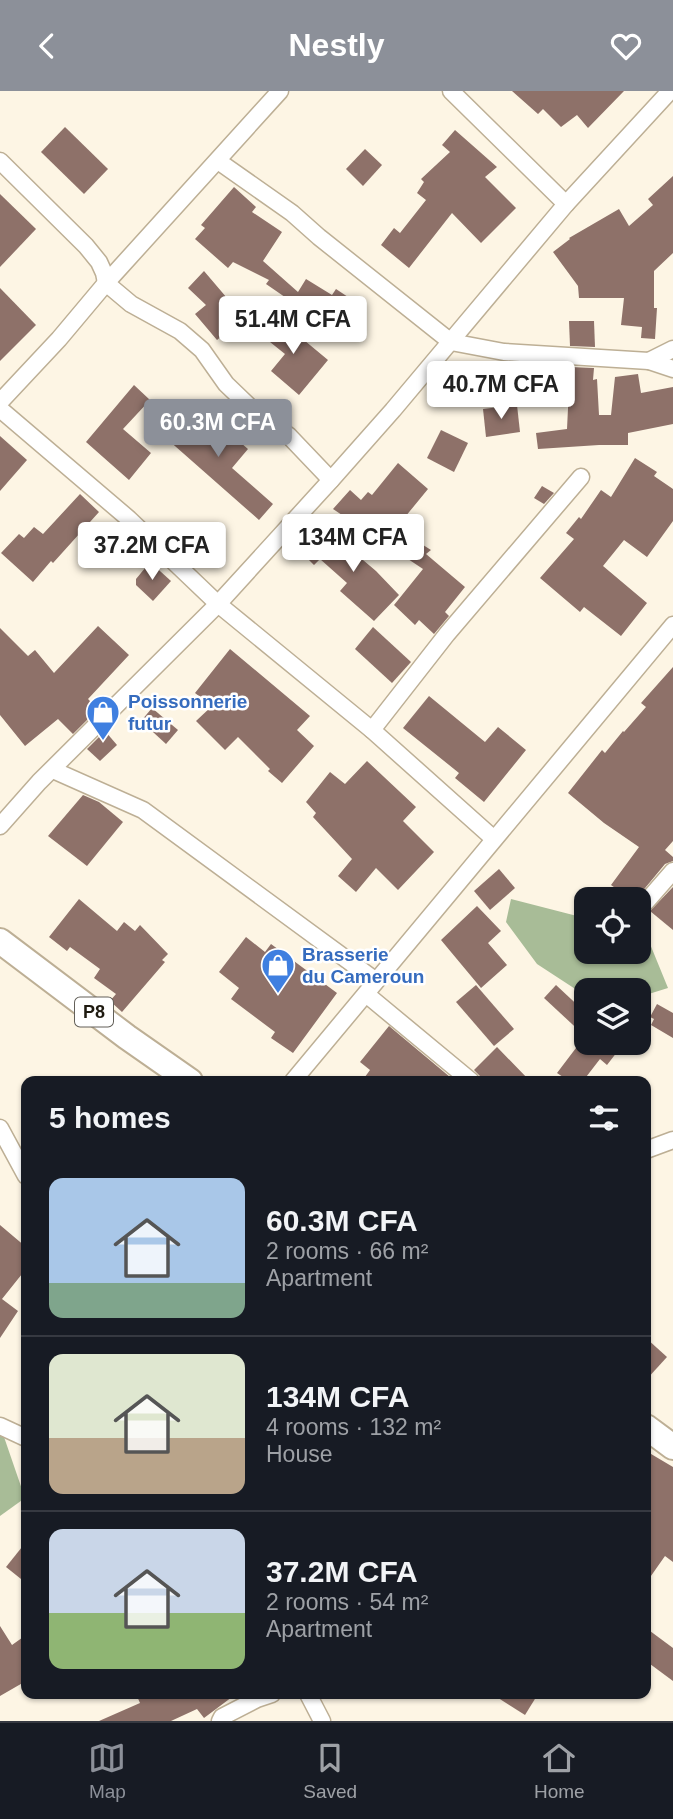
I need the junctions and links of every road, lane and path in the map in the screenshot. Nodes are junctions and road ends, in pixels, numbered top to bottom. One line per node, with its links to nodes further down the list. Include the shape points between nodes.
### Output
1 (280, 91): 4 (street)
2 (451, 91): 6 (street)
3 (670, 91): 6 (street)
4 (218, 161): 7 (street); 8 (street, via 292,213)
5 (0, 162): 7 (street, via 86,246 99,262)
6 (566, 204): 8 (street)
7 (106, 283): 12 (street); 15 (street, via 202,350 226,384 289,436)
8 (451, 342): 10 (street, via 505,352); 15 (street)
9 (673, 349): 10 (street)
10 (649, 361): 11 (street)
11 (673, 369)
12 (0, 402)
13 (0, 409): 16 (street, via 129,519)
14 (581, 477): 18 (street)
15 (331, 480): 16 (street)
16 (218, 604): 18 (street); 19 (street)
17 (673, 625): 21 (street)
18 (372, 730): 21 (street)
19 (53, 770): 20 (street); 25 (street, via 143,810)
20 (0, 827)
21 (494, 839): 25 (street)
22 (673, 871): 23 (street)
23 (651, 896)
24 (0, 941): 26 (main road, P8)
25 (371, 987): 27 (street); 28 (street)
26 (183, 1076)
27 (297, 1076)
28 (466, 1076)
29 (0, 1128): 32 (street)
30 (673, 1140): 31 (street)
31 (651, 1148)
32 (21, 1167)
33 (0, 1426): 35 (street)
34 (651, 1431): 36 (main road)
35 (21, 1436)
36 (673, 1447)
37 (257, 1699): 39 (street)
38 (311, 1699): 40 (street)
39 (220, 1721)
40 (322, 1721)

